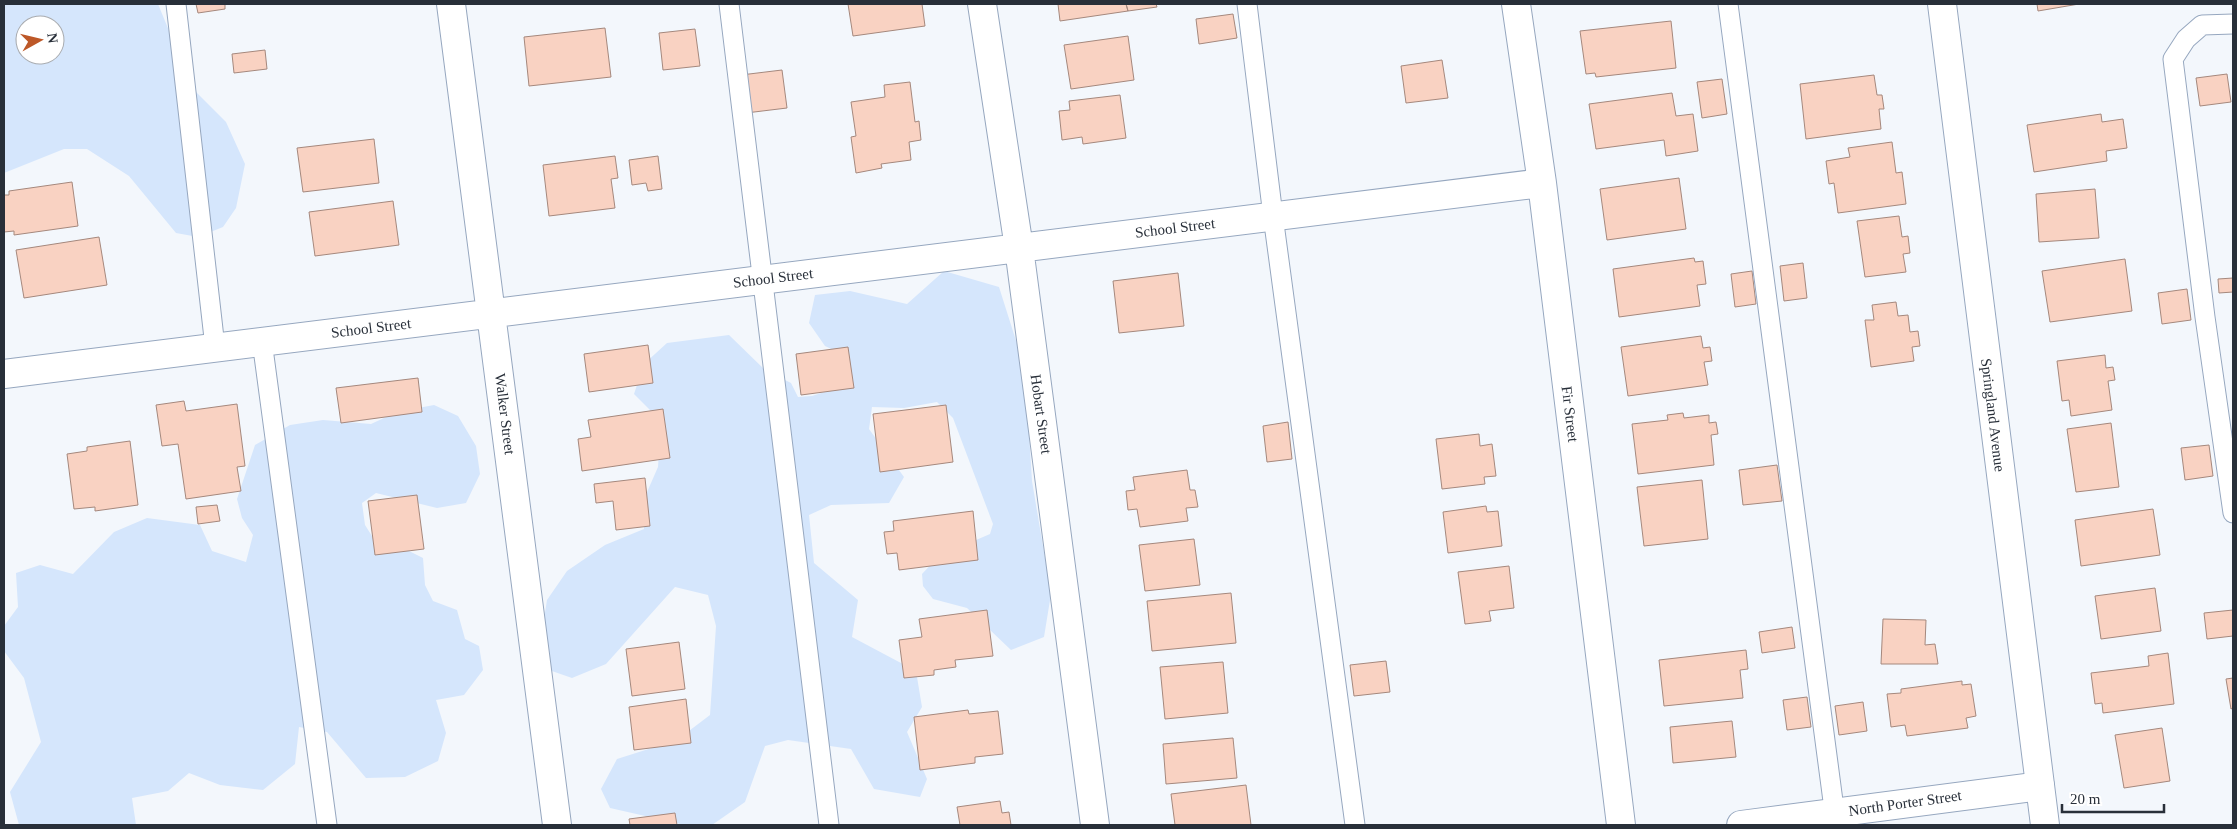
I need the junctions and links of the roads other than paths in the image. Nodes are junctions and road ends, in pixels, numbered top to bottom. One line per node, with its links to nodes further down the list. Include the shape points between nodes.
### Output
1 (176, 4): 16 (lane)
2 (451, 4): 14 (street, Walker Street)
3 (729, 4): 13 (lane)
4 (982, 4): 12 (street, Hobart Street)
5 (1247, 4): 11 (lane)
6 (1516, 4): 10 (street, Fir Street)
7 (1728, 4): 20 (lane)
8 (1942, 4): 19 (street, Springland Avenue)
9 (2233, 24): 18 (lane, via 2202,25 2186,39 2173,59)
10 (1542, 183): 11 (street, School Street); 26 (street, Fir Street)
11 (1273, 216): 12 (street, School Street); 25 (lane)
12 (1019, 248): 13 (street, School Street); 24 (street, Hobart Street)
13 (761, 279): 14 (street, School Street); 23 (lane)
14 (492, 313): 15 (street, School Street); 22 (street, Walker Street)
15 (262, 341): 16 (street, School Street); 21 (lane)
16 (215, 347): 17 (street, School Street)
17 (4, 374)
18 (2233, 513)
19 (2040, 786): 20 (street, North Porter Street); 28 (street, Springland Avenue)
20 (1836, 819): 27 (street, North Porter Street)
21 (327, 825)
22 (557, 825)
23 (828, 825)
24 (1095, 825)
25 (1355, 825)
26 (1621, 825)
27 (1741, 825)
28 (2045, 825)

